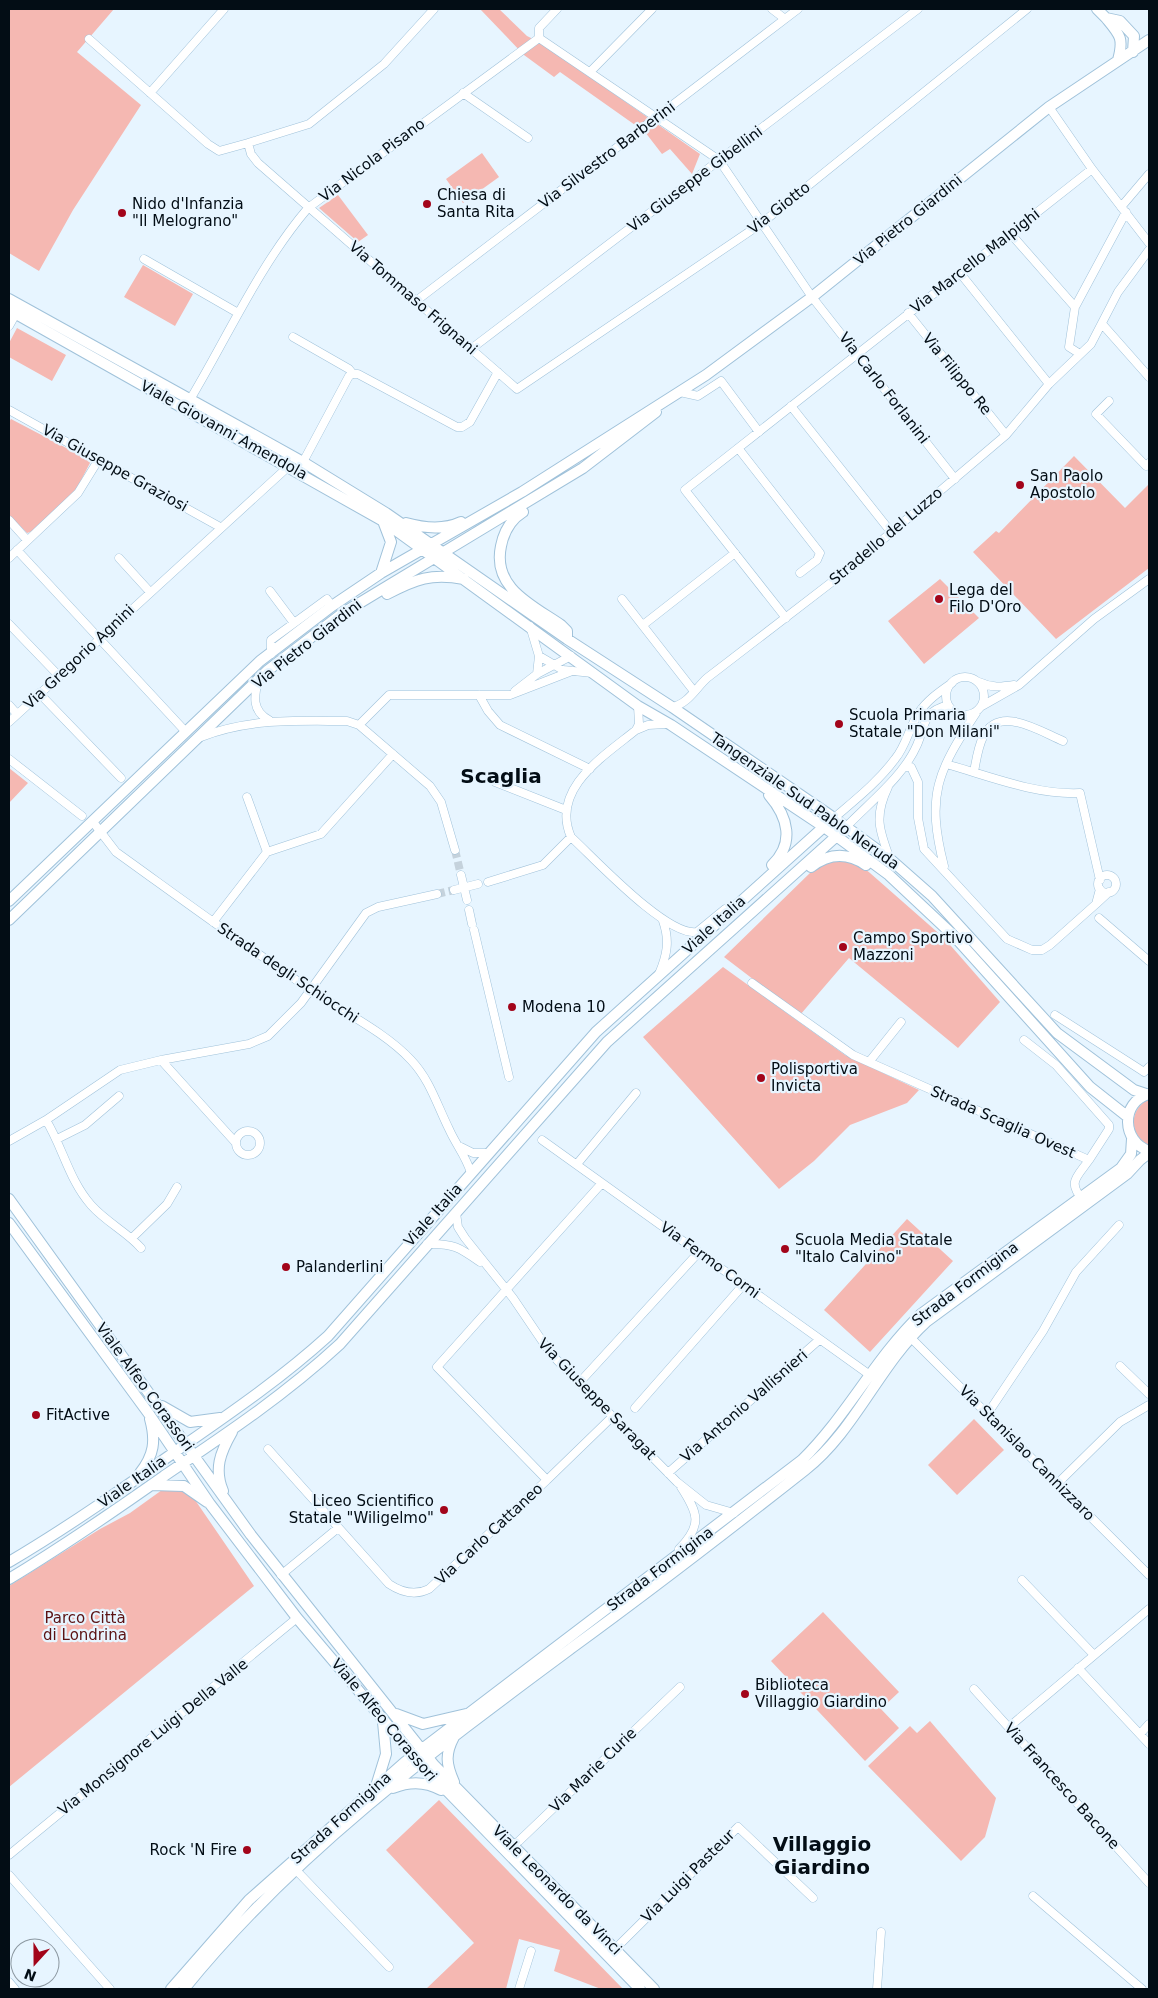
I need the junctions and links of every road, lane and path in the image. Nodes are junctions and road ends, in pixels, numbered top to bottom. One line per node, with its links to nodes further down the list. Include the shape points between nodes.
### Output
1 (224, 9): 20 (street)
2 (434, 9): 24 (street, via 384,64 310,124)
3 (558, 9): 12 (street, via 539,28)
4 (652, 9): 18 (street)
5 (772, 9): 10 (street)
6 (798, 9): 10 (street, Via Silvestro Barberini)
7 (918, 9): 25 (street, Via Giuseppe Gibellini)
8 (1027, 9): 30 (street, Via Giotto)
9 (1097, 9): 11 (main road)
10 (785, 18): 22 (street, Via Silvestro Barberini)
11 (1106, 18): 15 (main road, via 1119,34); 16 (main road, via 1120,21 1134,36)
12 (539, 38): 18 (street); 19 (street, Via Nicola Pisano)
13 (89, 39): 20 (street)
14 (1149, 40): 16 (main road, Via Pietro Giardini)
15 (1122, 44): 16 (main road); 17 (main road)
16 (1133, 52): 17 (main road, Via Pietro Giardini)
17 (1118, 60): 21 (main road, Via Pietro Giardini)
18 (590, 72): 22 (street)
19 (463, 92): 23 (street); 28 (street, Via Nicola Pisano)
20 (150, 93): 24 (street, via 219,151)
21 (1049, 107): 26 (street); 36 (main road, Via Pietro Giardini)
22 (656, 118): 25 (street); 38 (street, Via Silvestro Barberini)
23 (528, 138)
24 (248, 143): 28 (street, Via Tommaso Frignani, via 258,163)
25 (718, 160): 30 (street, Via Carlo Forlanini); 46 (street, Via Giuseppe Gibellini)
26 (1092, 169): 29 (street); 31 (street, Via Marcello Malpighi)
27 (1149, 174): 29 (street)
28 (308, 208): 38 (street, Via Tommaso Frignani); 41 (street, Via Nicola Pisano, via 288,232)
29 (1124, 210): 32 (street); 39 (street)
30 (762, 224): 36 (street, Via Carlo Forlanini); 53 (street, Via Giotto)
31 (1010, 233): 35 (street, Via Marcello Malpighi); 39 (street)
32 (1149, 243)
33 (1149, 250): 43 (street, Stradello del Luzzo, via 1118,292)
34 (144, 259): 41 (street)
35 (960, 273): 42 (street, Via Marcello Malpighi); 52 (street)
36 (812, 297): 47 (street, Via Carlo Forlanini); 54 (main road, Via Pietro Giardini)
37 (9, 299): 40 (main road, Viale Giovanni Amendola)
38 (416, 301): 46 (street, Via Tommaso Frignani)
39 (1075, 307): 48 (street, via 1069,347)
40 (15, 310): 44 (street); 57 (main road, Viale Giovanni Amendola)
41 (238, 313): 57 (street, Via Nicola Pisano)
42 (908, 313): 47 (street, Via Marcello Malpighi); 61 (street, Via Filippo Re)
43 (1103, 325): 48 (street, Stradello del Luzzo); 51 (street)
44 (9, 326)
45 (293, 338): 50 (street)
46 (471, 349): 49 (street, Via Tommaso Frignani)
47 (858, 353): 58 (street, Via Marcello Malpighi); 68 (street, Via Carlo Forlanini)
48 (1080, 354): 52 (street, Stradello del Luzzo)
49 (498, 372): 50 (street, via 470,422 457,428); 53 (street, Via Tommaso Frignani)
50 (353, 374): 64 (street)
51 (1149, 377)
52 (1049, 384): 61 (street, Stradello del Luzzo)
53 (517, 389)
54 (680, 392): 55 (main road, Via Pietro Giardini); 60 (street, via 698,396 721,382)
55 (668, 401): 67 (main road, Via Pietro Giardini); 69 (main road, Via Pietro Giardini)
56 (1109, 401): 65 (street, via 1096,414 1146,466)
57 (188, 404): 64 (main road, Viale Giovanni Amendola); 66 (main road, Viale Giovanni Amendola)
58 (791, 406): 60 (street, Via Marcello Malpighi); 74 (street)
59 (9, 410): 63 (street, Via Giuseppe Graziosi)
60 (759, 432): 62 (street, Via Marcello Malpighi)
61 (1006, 435): 68 (street, Stradello del Luzzo)
62 (738, 448): 78 (street, Via Marcello Malpighi, via 685,490); 83 (street, via 820,553 817,560)
63 (99, 459): 73 (street, Via Giuseppe Graziosi); 75 (street, via 78,493)
64 (303, 462): 70 (main road, Viale Giovanni Amendola)
65 (1149, 463)
66 (289, 466): 72 (main road, Viale Giovanni Amendola); 73 (street, Via Gregorio Agnini)
67 (582, 468): 79 (main road, Via Pietro Giardini); 97 (main road, via 566,484 513,519 504,533 499,554 502,574 510,588 561,625 567,631)
68 (955, 480): 74 (street, Stradello del Luzzo)
69 (522, 492): 70 (main road, via 454,525 421,527); 76 (main road, Via Pietro Giardini)
70 (394, 518): 76 (main road, Viale Giovanni Amendola)
71 (9, 520): 75 (street)
72 (383, 521): 76 (main road, Viale Giovanni Amendola); 82 (main road, via 391,542)
73 (220, 527): 87 (street, Via Gregorio Agnini)
74 (891, 532): 91 (street, Stradello del Luzzo)
75 (27, 540): 77 (street)
76 (428, 546): 79 (main road, Tangenziale Sud Pablo Neruda); 82 (main road, Via Pietro Giardini)
77 (17, 550): 80 (street); 96 (street)
78 (735, 553): 91 (street); 94 (street)
79 (440, 555): 84 (main road, Tangenziale Sud Pablo Neruda); 90 (main road, Via Pietro Giardini); 97 (main road, Tangenziale Sud Pablo Neruda)
80 (9, 558)
81 (119, 558): 87 (street)
82 (381, 573): 89 (main road, Via Pietro Giardini)
83 (800, 573)
84 (467, 580): 90 (main road, via 445,575 426,576); 95 (main road, Tangenziale Sud Pablo Neruda)
85 (1149, 580): 109 (street, via 1094,619)
86 (270, 591): 92 (street)
87 (150, 592): 96 (street, Via Gregorio Agnini)
88 (622, 599): 94 (street)
89 (329, 602): 92 (street); 98 (main road, Via Pietro Giardini)
90 (343, 613): 107 (main road, Via Pietro Giardini)
91 (786, 618): 110 (street, Stradello del Luzzo)
92 (294, 623): 98 (street, via 270,640)
93 (9, 624): 105 (street)
94 (643, 625): 110 (street)
95 (530, 626): 99 (street); 100 (main road, Tangenziale Sud Pablo Neruda)
96 (99, 639): 105 (street, Via Gregorio Agnini); 128 (street)
97 (567, 639): 111 (main road, Tangenziale Sud Pablo Neruda)
98 (271, 654): 128 (main road, Via Pietro Giardini)
99 (539, 656): 101 (street); 104 (street)
100 (571, 656): 101 (street); 103 (main road, Tangenziale Sud Pablo Neruda); 111 (main road, via 581,655 628,686)
101 (553, 666): 102 (street); 104 (street)
102 (572, 671): 103 (street); 114 (street)
103 (593, 673): 116 (main road, Tangenziale Sud Pablo Neruda)
104 (537, 674): 114 (street)
105 (59, 676): 112 (street, Via Gregorio Agnini)
106 (973, 679): 108 (street, via 962,677); 109 (street, via 988,686); 118 (street, via 984,690)
107 (258, 680): 123 (street, via 255,706); 129 (main road, Via Pietro Giardini)
108 (952, 683): 117 (street, via 946,693); 145 (street, via 927,702 917,715 896,759)
109 (1019, 685): 118 (street)
110 (693, 690): 119 (street, Stradello del Luzzo, via 684,703)
111 (650, 693): 119 (main road, Tangenziale Sud Pablo Neruda)
112 (39, 694): 121 (street, Via Gregorio Agnini); 138 (street)
113 (479, 695): 114 (street); 125 (street, via 389,695); 136 (street, via 500,725)
114 (510, 695)
115 (9, 705): 121 (street)
116 (638, 706): 126 (main road, Tangenziale Sud Pablo Neruda); 127 (street)
117 (948, 706): 122 (street); 135 (street, via 929,714)
118 (982, 706): 120 (street)
119 (672, 707): 145 (main road, Tangenziale Sud Pablo Neruda)
120 (976, 713): 122 (street); 130 (street)
121 (17, 714): 124 (street, Via Gregorio Agnini)
122 (959, 714): 130 (street)
123 (268, 720): 125 (street); 129 (street, via 223,728)
124 (9, 722)
125 (359, 725): 132 (street)
126 (671, 725): 127 (street, via 658,723); 141 (main road, Tangenziale Sud Pablo Neruda)
127 (636, 730): 136 (street)
128 (186, 732): 146 (main road, Via Pietro Giardini)
129 (197, 738): 149 (main road, Via Pietro Giardini)
130 (959, 738): 134 (street)
131 (1062, 741): 137 (street, via 1004,719 983,737)
132 (393, 754): 152 (street, via 436,795 446,814); 153 (street, via 321,834)
133 (9, 759): 144 (street)
134 (946, 764): 137 (street); 155 (street, via 934,799 938,841)
135 (904, 767): 139 (street); 155 (street, via 911,767 918,782 918,818 924,848)
136 (590, 770): 143 (street, via 575,785)
137 (974, 772): 158 (street, via 1041,790 1080,793)
138 (122, 778)
139 (892, 781): 148 (street); 154 (street, via 880,803 878,821)
140 (495, 782): 143 (street)
141 (758, 783): 147 (main road, Tangenziale Sud Pablo Neruda); 162 (main road, via 780,809 787,836 782,854 758,879)
142 (247, 797): 153 (street)
143 (566, 810): 151 (street)
144 (82, 816)
145 (834, 818): 147 (main road, Viale Italia); 148 (main road, Tangenziale Sud Pablo Neruda)
146 (93, 822): 149 (street, Strada degli Schiocchi); 168 (main road, Via Pietro Giardini)
147 (824, 827): 150 (main road, Tangenziale Sud Pablo Neruda); 162 (main road, Viale Italia)
148 (846, 827): 150 (main road); 154 (main road, Tangenziale Sud Pablo Neruda)
149 (101, 832): 174 (main road, Via Pietro Giardini); 176 (street, Strada degli Schiocchi, via 116,852)
150 (836, 836): 157 (main road, Tangenziale Sud Pablo Neruda); 172 (main road)
151 (571, 837): 159 (street, via 543,865); 175 (street)
152 (455, 850)
153 (267, 852): 176 (street)
154 (890, 859): 189 (main road, Tangenziale Sud Pablo Neruda, via 932,896 1057,1033 1134,1090)
155 (945, 868): 169 (street, via 1007,938 1027,949 1042,950 1050,945)
156 (461, 875): 161 (street)
157 (889, 875): 172 (main road, via 848,856 823,858 777,897); 191 (main road, Tangenziale Sud Pablo Neruda, via 954,936 1090,1087)
158 (1100, 880): 163 (street); 165 (street, via 1108,875 1114,878 1116,885)
159 (488, 882)
160 (478, 884): 161 (street)
161 (464, 887): 164 (street); 167 (street)
162 (755, 888): 170 (main road, Viale Italia)
163 (1100, 889): 165 (street); 169 (street)
164 (454, 890)
165 (1110, 892): 169 (street)
166 (437, 894): 180 (street, via 378,907 366,913)
167 (467, 900)
168 (9, 901)
169 (1096, 904)
170 (736, 905): 175 (street, via 724,909 697,932 684,932); 178 (main road, Viale Italia)
171 (469, 910): 187 (street)
172 (747, 916): 208 (main road, Viale Italia, via 608,1042)
173 (1099, 918): 177 (street)
174 (9, 920)
175 (663, 921): 178 (street, via 668,944 667,957)
176 (213, 922): 180 (street, Strada degli Schiocchi)
177 (1149, 961)
178 (659, 975): 200 (main road, Viale Italia, via 596,1032)
179 (752, 983): 185 (street, Strada Scaglia Ovest, via 847,1052)
180 (311, 990): 184 (street, via 290,1016 259,1042); 198 (street, Strada degli Schiocchi, via 410,1058 425,1078)
181 (1055, 1015): 186 (street)
182 (901, 1022): 185 (street)
183 (1024, 1040): 201 (street, via 1056,1065 1108,1123 1109,1129)
184 (161, 1060): 192 (street, via 120,1070); 197 (street)
185 (869, 1062): 201 (street, Strada Scaglia Ovest)
186 (1147, 1070)
187 (509, 1077)
188 (636, 1093): 202 (street)
189 (1148, 1094): 191 (main road, via 1131,1108)
190 (119, 1096): 193 (street, via 85,1125)
191 (1128, 1117): 194 (main road)
192 (46, 1120): 193 (street); 196 (street)
193 (57, 1139): 211 (street, via 82,1195 106,1220)
194 (1132, 1139): 199 (main road); 207 (main road, Strada Formigina, via 1131,1154 1124,1164)
195 (542, 1140): 202 (street, Via Fermo Corni)
196 (9, 1141)
197 (236, 1143)
198 (459, 1145): 200 (street, via 473,1153); 203 (street, Strada degli Schiocchi)
199 (1149, 1152): 207 (main road, Strada Formigina, via 1127,1174)
200 (488, 1153): 203 (main road, Viale Italia)
201 (1089, 1160): 207 (street, Strada Scaglia Ovest, via 1074,1183 1074,1190)
202 (576, 1164): 204 (street, Via Fermo Corni)
203 (471, 1173): 229 (main road, Viale Italia, via 328,1336)
204 (602, 1182): 214 (street, Via Fermo Corni); 217 (street)
205 (177, 1187): 211 (street, via 167,1204)
206 (9, 1199): 223 (main road, Viale Alfeo Corassori)
207 (1083, 1201): 218 (main road, Strada Formigina, via 921,1314)
208 (456, 1213): 212 (main road, Viale Italia); 215 (street, Via Giuseppe Saragat, via 458,1227)
209 (9, 1223): 228 (main road, Viale Alfeo Corassori)
210 (1119, 1225): 227 (street, via 1076,1272)
211 (132, 1238): 213 (street)
212 (427, 1244): 215 (street, Via Giuseppe Saragat, via 459,1247); 231 (main road, Viale Italia, via 340,1344 305,1376)
213 (142, 1248)
214 (699, 1252): 216 (street, Via Fermo Corni); 222 (street)
215 (485, 1266): 217 (street, Via Giuseppe Saragat)
216 (744, 1284): 219 (street, Via Fermo Corni); 226 (street)
217 (507, 1290): 222 (street, Via Giuseppe Saragat, via 550,1354); 238 (street, via 437,1368)
218 (907, 1334): 221 (main road, Strada Formigina); 227 (street, Via Stanislao Cannizzaro)
219 (819, 1340): 221 (street, Via Fermo Corni); 237 (street, Via Antonio Vallisnieri)
220 (1120, 1366): 224 (street)
221 (874, 1378): 243 (main road, Strada Formigina)
222 (579, 1383): 230 (street, Via Giuseppe Saragat)
223 (149, 1394): 229 (main road, via 164,1408 190,1422); 232 (main road, Viale Alfeo Corassori)
224 (1149, 1394)
225 (1149, 1405): 241 (street, via 1120,1422)
226 (635, 1408)
227 (988, 1413): 241 (street, Via Stanislao Cannizzaro)
228 (149, 1414): 234 (main road, Viale Alfeo Corassori); 239 (main road, via 154,1447 149,1461)
229 (226, 1416): 232 (main road, Viale Italia)
230 (612, 1416): 237 (street, Via Giuseppe Saragat); 238 (street, Via Carlo Cattaneo)
231 (234, 1429): 235 (main road, Viale Italia); 245 (main road, via 219,1461 218,1472)
232 (186, 1445): 234 (main road, Viale Italia); 235 (main road, Viale Alfeo Corassori)
233 (268, 1449): 247 (street, Via Carlo Cattaneo)
234 (175, 1452): 236 (main road, Viale Alfeo Corassori); 239 (main road, Viale Italia)
235 (194, 1456): 236 (main road, Viale Italia); 245 (main road, Viale Alfeo Corassori)
236 (183, 1464): 242 (main road, Viale Italia); 244 (main road, Viale Alfeo Corassori)
237 (668, 1473): 240 (street, Via Giuseppe Saragat)
238 (547, 1480): 247 (street, Via Carlo Cattaneo, via 422,1592 406,1592 389,1584)
239 (133, 1482): 248 (main road, Viale Italia)
240 (677, 1482): 246 (street, Via Giuseppe Saragat, via 706,1505); 249 (street, Via Giuseppe Saragat, via 694,1511 695,1526 691,1537)
241 (1058, 1483): 250 (street, Via Stanislao Cannizzaro)
242 (152, 1485): 244 (main road, via 184,1486); 253 (main road, Viale Italia)
243 (779, 1489): 246 (main road, Strada Formigina); 266 (main road, Strada Formigina, via 638,1600)
244 (210, 1504): 251 (main road, Viale Alfeo Corassori)
245 (228, 1504): 252 (main road, Viale Alfeo Corassori)
246 (734, 1513): 249 (main road, Strada Formigina)
247 (338, 1528): 252 (street)
248 (9, 1562)
249 (666, 1562): 262 (main road, Strada Formigina)
250 (1149, 1575)
251 (265, 1576): 252 (main road); 256 (main road, Viale Alfeo Corassori)
252 (281, 1576): 261 (main road, Viale Alfeo Corassori)
253 (9, 1579)
254 (1022, 1580): 257 (street)
255 (1149, 1609): 257 (street)
256 (297, 1618): 263 (main road, Viale Alfeo Corassori); 275 (street, Via Monsignore Luigi Della Valle)
257 (1094, 1655): 258 (street)
258 (1078, 1668): 265 (street); 267 (street)
259 (680, 1687): 274 (street, Via Marie Curie)
260 (974, 1688): 265 (street, Via Francesco Bacone)
261 (391, 1712): 262 (main road, via 423,1724); 269 (main road, Viale Alfeo Corassori)
262 (467, 1714): 269 (main road, Strada Formigina)
263 (382, 1719): 269 (main road, Viale Alfeo Corassori); 270 (main road, via 386,1754 382,1774)
264 (1149, 1724): 267 (street)
265 (1009, 1727): 278 (street, Via Francesco Bacone)
266 (456, 1734): 269 (main road, Strada Formigina); 271 (main road, via 446,1760)
267 (1140, 1734): 268 (street)
268 (1149, 1744)
269 (420, 1755): 270 (main road, Strada Formigina); 271 (main road, Viale Alfeo Corassori); 272 (main road, Strada Formigina); 273 (main road, Viale Alfeo Corassori)
270 (372, 1790): 288 (main road, Strada Formigina, via 243,1906)
271 (459, 1791): 274 (main road, Viale Leonardo da Vinci)
272 (386, 1792): 273 (main road, via 403,1784 418,1782 434,1785); 276 (main road, Strada Formigina)
273 (447, 1793): 274 (main road, Viale Leonardo da Vinci)
274 (509, 1848): 283 (main road, Viale Leonardo da Vinci)
275 (9, 1854)
276 (296, 1870): 284 (street); 289 (main road, Strada Formigina, via 244,1919)
277 (9, 1875): 287 (street)
278 (1149, 1883)
279 (1033, 1896): 294 (street)
280 (813, 1898): 283 (street, Via Luigi Pasteur, via 738,1827)
281 (881, 1932): 293 (street)
282 (531, 1950): 290 (street)
283 (611, 1952): 291 (main road, Viale Leonardo da Vinci); 292 (main road, Viale Leonardo da Vinci)
284 (389, 1967)
285 (9, 1982): 286 (street)
286 (15, 1989)
287 (110, 1989)
288 (171, 1989)
289 (184, 1989)
290 (519, 1989)
291 (640, 1989)
292 (654, 1989)
293 (877, 1989)
294 (1142, 1989)

